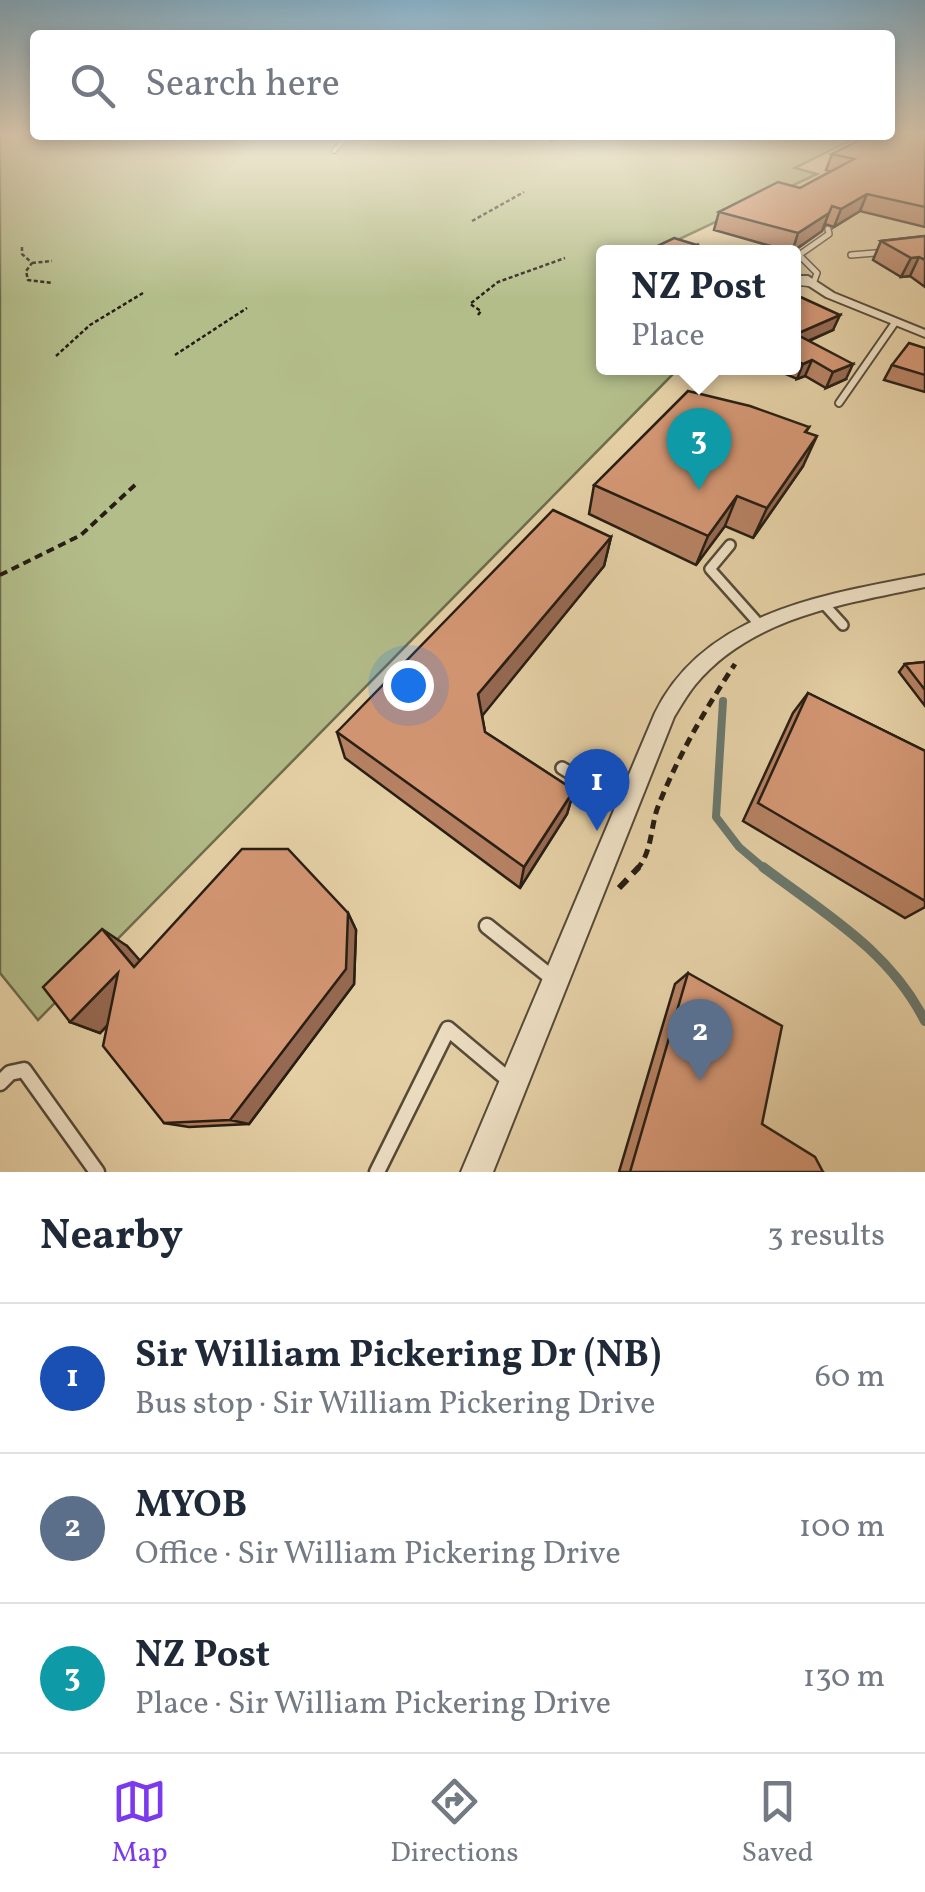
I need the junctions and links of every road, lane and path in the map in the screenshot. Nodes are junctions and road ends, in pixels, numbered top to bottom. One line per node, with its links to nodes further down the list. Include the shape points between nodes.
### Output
1 (524, 192): 2 (path)
2 (472, 222)
3 (828, 229): 6 (lane)
4 (22, 247): 11 (path)
5 (888, 252): 7 (lane)
6 (801, 253)
7 (851, 255)
8 (801, 257): 12 (lane, via 817,273)
9 (565, 258): 16 (path, via 482,290 470,300)
10 (52, 261): 11 (path)
11 (32, 264): 13 (path, via 26,271 30,282)
12 (804, 281): 17 (street)
13 (53, 283)
14 (143, 292): 20 (path, via 90,324)
15 (246, 308): 19 (path)
16 (478, 315)
17 (894, 324): 18 (street); 21 (lane)
18 (925, 334)
19 (175, 355)
20 (56, 356)
21 (838, 403)
22 (136, 484): 24 (path, via 81,535)
23 (730, 545): 27 (lane, via 710,569)
24 (0, 575)
25 (925, 582): 26 (street)
26 (823, 603): 27 (street); 28 (lane)
27 (759, 624): 31 (street, via 709,655 677,690)
28 (843, 625)
29 (736, 663): 32 (path, via 658,806 645,861)
30 (562, 768): 31 (lane)
31 (626, 807): 34 (street)
32 (619, 888)
33 (486, 926): 34 (lane)
34 (555, 980): 36 (street)
35 (0, 1082): 37 (lane, via 24,1070)
36 (512, 1083): 38 (lane, via 448,1029); 39 (street)
37 (97, 1172)
38 (377, 1172)
39 (477, 1172)

